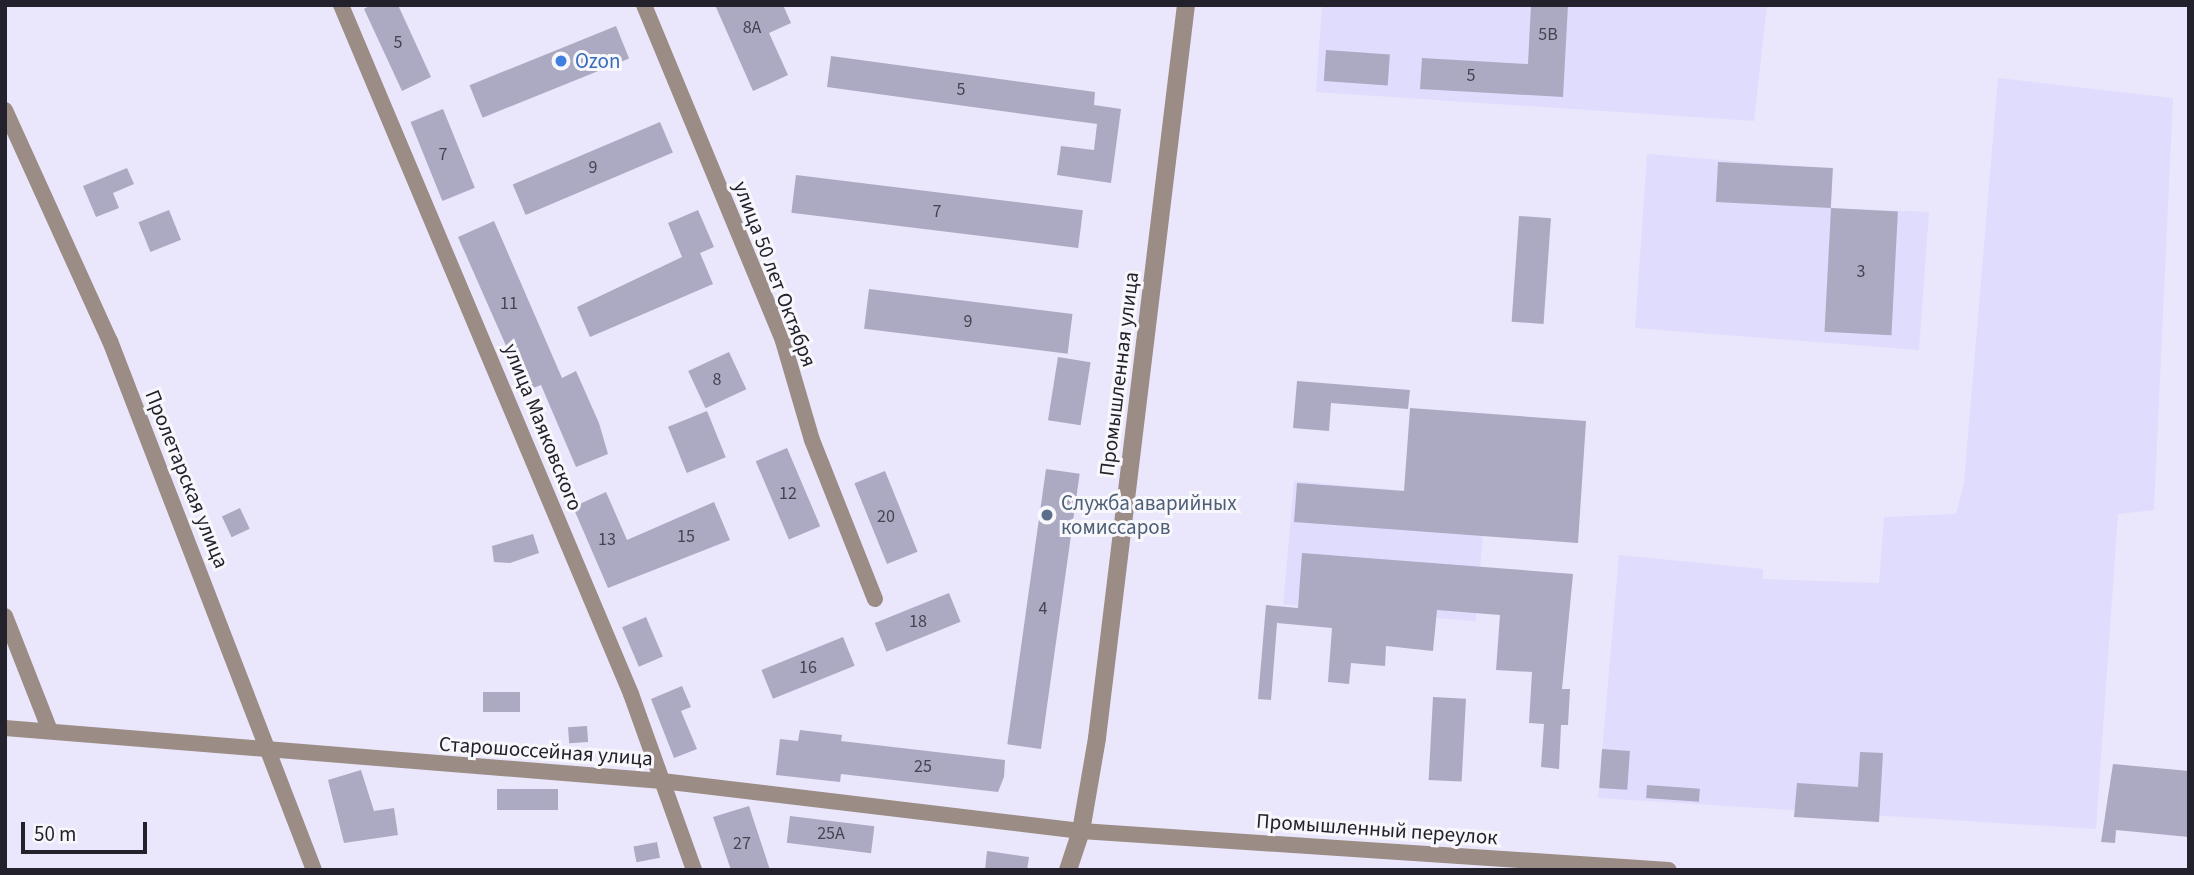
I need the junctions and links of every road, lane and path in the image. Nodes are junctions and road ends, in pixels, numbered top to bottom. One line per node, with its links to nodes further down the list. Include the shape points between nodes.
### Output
1 (341, 5): 10 (street, улица Маяковского)
2 (644, 5): 5 (street, улица 50 лет Октября, via 783,341 812,440)
3 (1186, 5): 11 (street, Промышленная улица)
4 (5, 110): 9 (street, Пролетарская улица, via 110,341)
5 (875, 599)
6 (5, 616): 8 (street)
7 (5, 728): 8 (street, Старошоссейная улица)
8 (50, 731): 9 (street, Старошоссейная улица)
9 (272, 752): 10 (street, Старошоссейная улица); 12 (street, Пролетарская улица)
10 (662, 781): 11 (street, Старошоссейная улица); 13 (street, улица Маяковского)
11 (1081, 831): 14 (street, Промышленная улица); 15 (street, Промышленный переулок)
12 (314, 870)
13 (694, 870)
14 (1068, 870)
15 (1669, 870)

